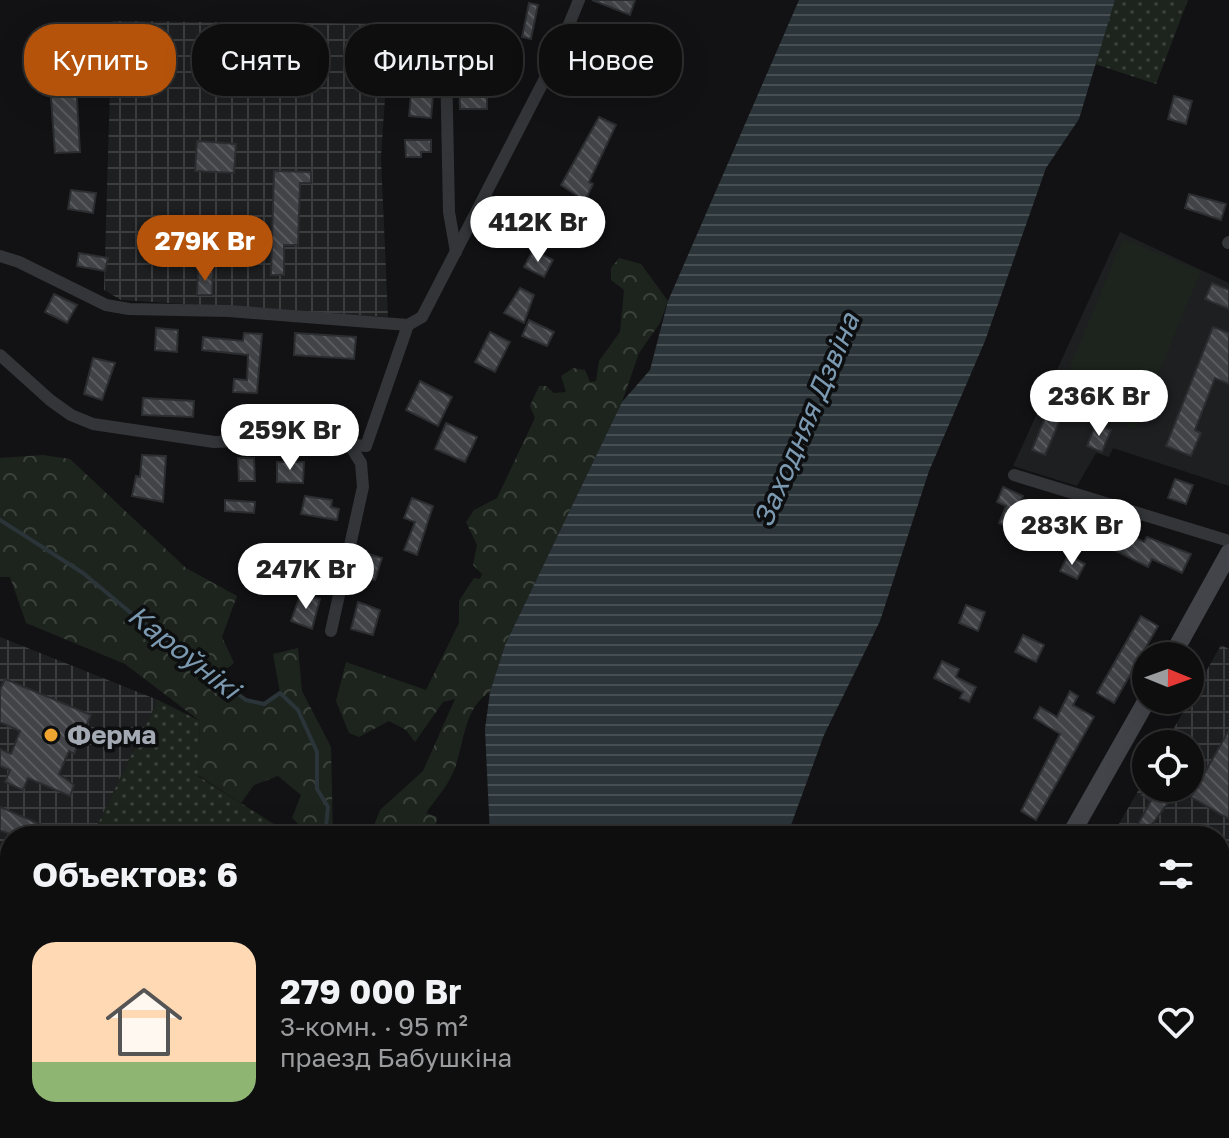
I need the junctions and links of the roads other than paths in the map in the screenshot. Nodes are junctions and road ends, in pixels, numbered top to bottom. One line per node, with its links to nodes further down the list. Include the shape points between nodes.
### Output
1 (579, 0): 3 (street, via 554,61)
2 (447, 96): 3 (street, via 449,212)
3 (456, 252): 5 (street, via 422,317)
4 (0, 256): 5 (street, via 106,305 129,309)
5 (408, 325): 7 (street, via 366,446)
6 (0, 355): 7 (street, via 61,408 93,424 214,442 288,439)
7 (351, 447): 11 (street, via 361,463 363,487)
8 (1014, 475): 9 (street)
9 (1229, 541)
10 (1229, 553): 12 (main road)
11 (331, 631)
12 (1180, 642)
13 (1139, 714): 14 (main road)
14 (1076, 826)

